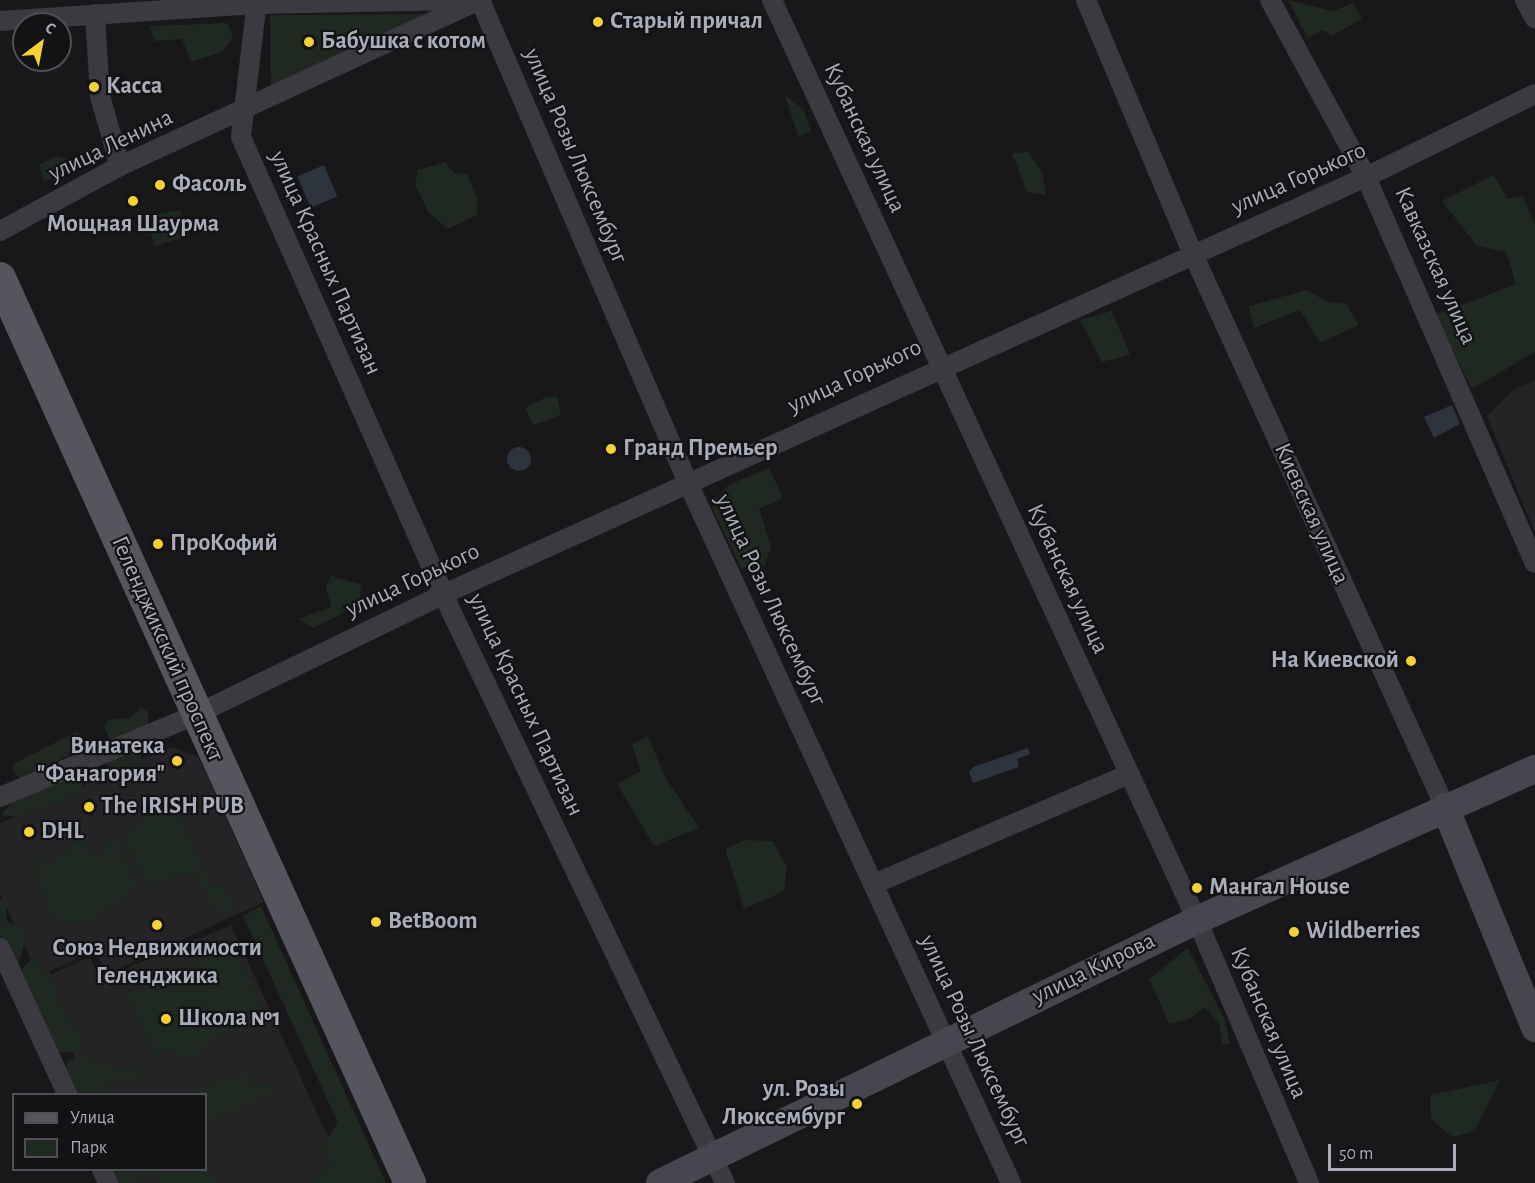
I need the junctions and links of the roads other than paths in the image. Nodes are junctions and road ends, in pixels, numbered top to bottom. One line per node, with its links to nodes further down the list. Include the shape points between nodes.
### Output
1 (473, 0): 7 (street)
2 (480, 0): 12 (street, улица Ленина); 19 (street, улица Розы Люксембург)
3 (772, 0): 18 (street, Кубанская улица)
4 (1086, 0): 16 (street, Киевская улица)
5 (1270, 0): 14 (street, Кавказская улица)
6 (1525, 0): 9 (street)
7 (257, 2): 8 (street); 12 (street, улица Красных Партизан)
8 (95, 14): 10 (street); 13 (street, via 100,96)
9 (1535, 19)
10 (0, 21)
11 (1535, 94): 14 (street, улица Горького)
12 (245, 110): 13 (street, улица Ленина); 21 (street, улица Красных Партизан, via 240,137)
13 (120, 166): 15 (street, улица Ленина)
14 (1366, 177): 16 (street, улица Горького); 20 (street, Кавказская улица)
15 (0, 231)
16 (1194, 254): 18 (street, улица Горького); 26 (street, Киевская улица)
17 (0, 278): 22 (main road, Геленджикский проспект)
18 (940, 365): 19 (street, улица Горького); 24 (street, Кубанская улица)
19 (688, 483): 21 (street, улица Горького); 27 (street, улица Розы Люксембург)
20 (1535, 563)
21 (444, 594): 22 (street, улица Горького); 33 (street, улица Красных Партизан)
22 (197, 714): 25 (street, улица Горького); 34 (main road, Геленджикский проспект)
23 (1535, 769): 26 (main road, улица Кирова)
24 (1129, 774): 27 (street); 28 (street, Кубанская улица)
25 (0, 798)
26 (1445, 807): 28 (main road, улица Кирова); 30 (main road, Киевская улица)
27 (874, 884): 31 (street, улица Розы Люксембург)
28 (1197, 920): 31 (main road, улица Кирова); 38 (street, Кубанская улица)
29 (0, 948): 32 (street)
30 (1535, 1028)
31 (946, 1040): 33 (main road, улица Кирова); 37 (street, улица Розы Люксембург)
32 (66, 1093)
33 (714, 1157): 35 (main road, улица Кирова); 36 (street, улица Красных Партизан)
34 (410, 1183)
35 (660, 1183)
36 (725, 1183)
37 (1011, 1183)
38 (1309, 1183)

